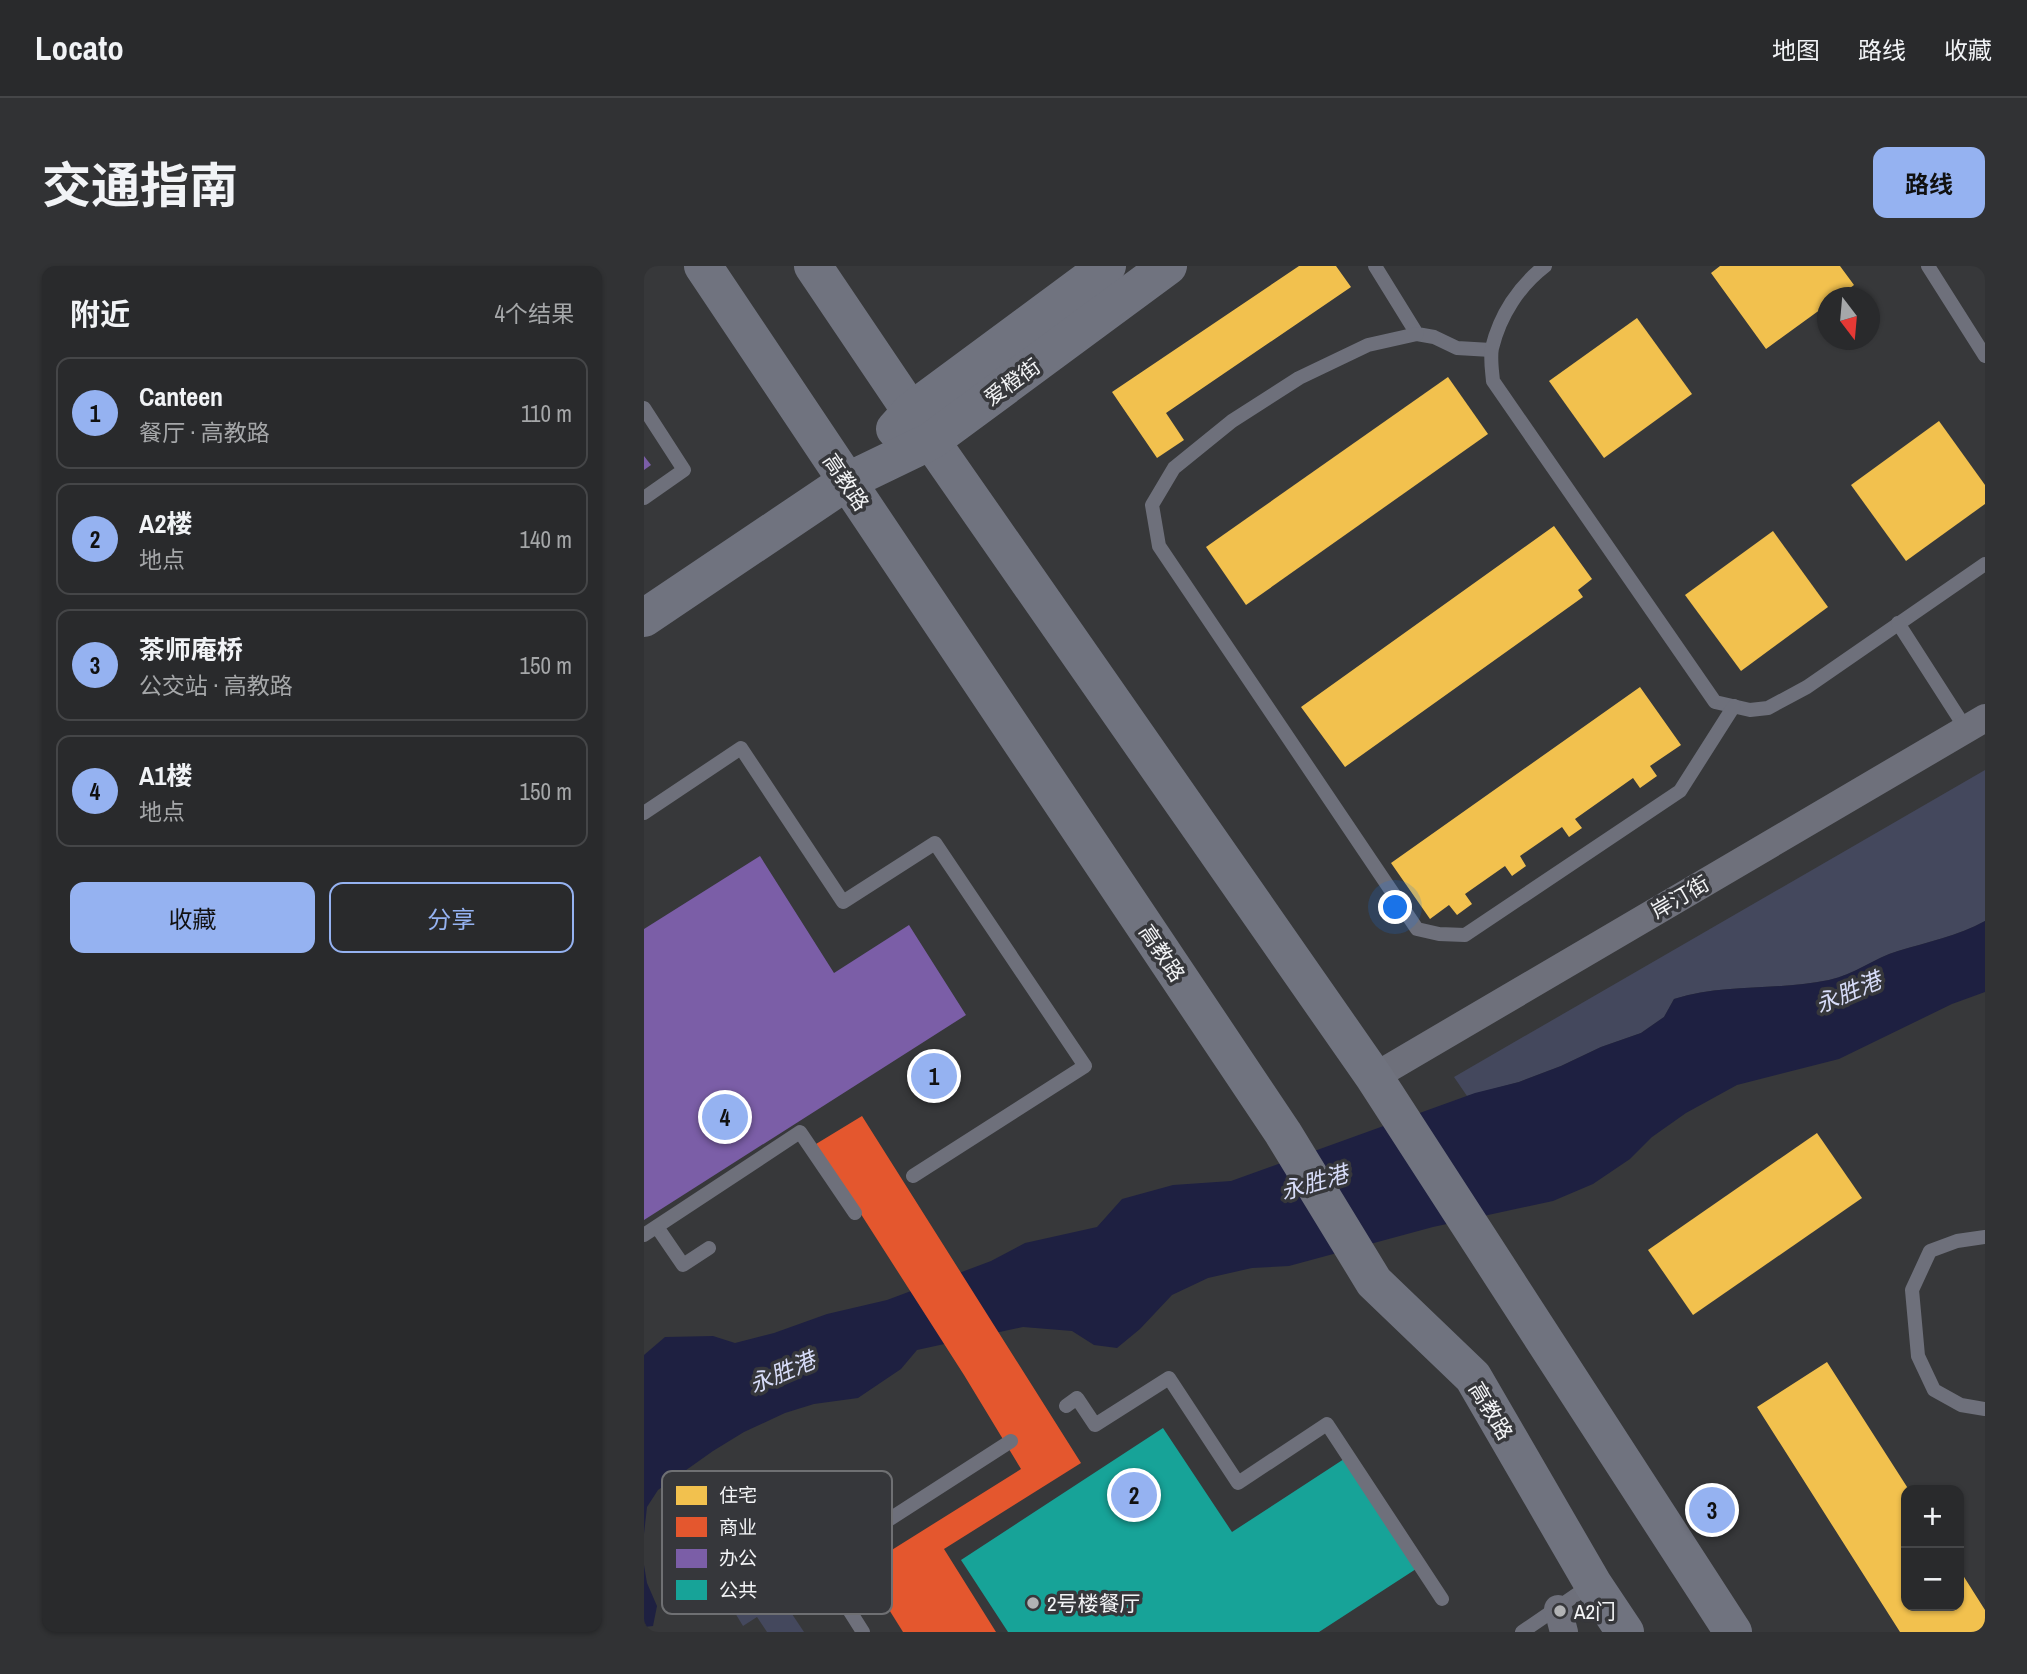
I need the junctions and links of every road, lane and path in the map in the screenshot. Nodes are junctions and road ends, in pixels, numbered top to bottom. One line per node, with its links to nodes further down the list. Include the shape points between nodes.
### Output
1 (703, 266): 13 (main road, 高教路)
2 (813, 266): 12 (main road)
3 (1107, 266): 12 (main road, 爱橙街)
4 (1168, 266): 12 (main road, 爱橙街)
5 (1375, 266): 8 (lane)
6 (1545, 266): 9 (lane, via 1526,281 1503,317)
7 (1928, 266): 10 (lane)
8 (1417, 334): 9 (lane, via 1457,348); 18 (lane, via 1368,345 1299,378 1232,421 1174,468 1152,505 1159,546 1417,929 1465,935 1680,791)
9 (1491, 350): 18 (lane, via 1493,381 1715,702)
10 (1985, 356)
11 (644, 408): 14 (lane, via 684,470)
12 (921, 426): 13 (main road, 爱橙街); 21 (main road)
13 (846, 482): 16 (main road, 爱橙街); 32 (main road, 高教路, via 1283,1133 1374,1282 1472,1377)
14 (644, 498)
15 (1985, 564): 17 (lane)
16 (644, 618)
17 (1898, 623): 18 (lane, via 1807,687 1768,708); 19 (lane)
18 (1734, 706)
19 (1975, 724): 21 (street, 岸汀街)
20 (644, 813): 22 (lane, via 741,748 843,902 935,843 1085,1066)
21 (1382, 1088): 39 (main road)
22 (913, 1176)
23 (855, 1213): 24 (lane, via 800,1132 682,1205)
24 (657, 1227): 25 (lane); 27 (lane, via 683,1265)
25 (644, 1235)
26 (1985, 1237): 29 (lane, via 1930,1251 1912,1290 1917,1356 1934,1390 1961,1405)
27 (709, 1248)
28 (1066, 1406): 33 (lane, via 1077,1398 1095,1426 1168,1378 1238,1483 1327,1424)
29 (1985, 1409)
30 (1011, 1441): 31 (lane)
31 (892, 1518)
32 (1593, 1584): 35 (lane); 38 (main road, 高教路)
33 (1442, 1599)
34 (852, 1614): 36 (lane)
35 (1561, 1620): 37 (lane)
36 (863, 1632)
37 (1522, 1632)
38 (1625, 1632)
39 (1733, 1632)

